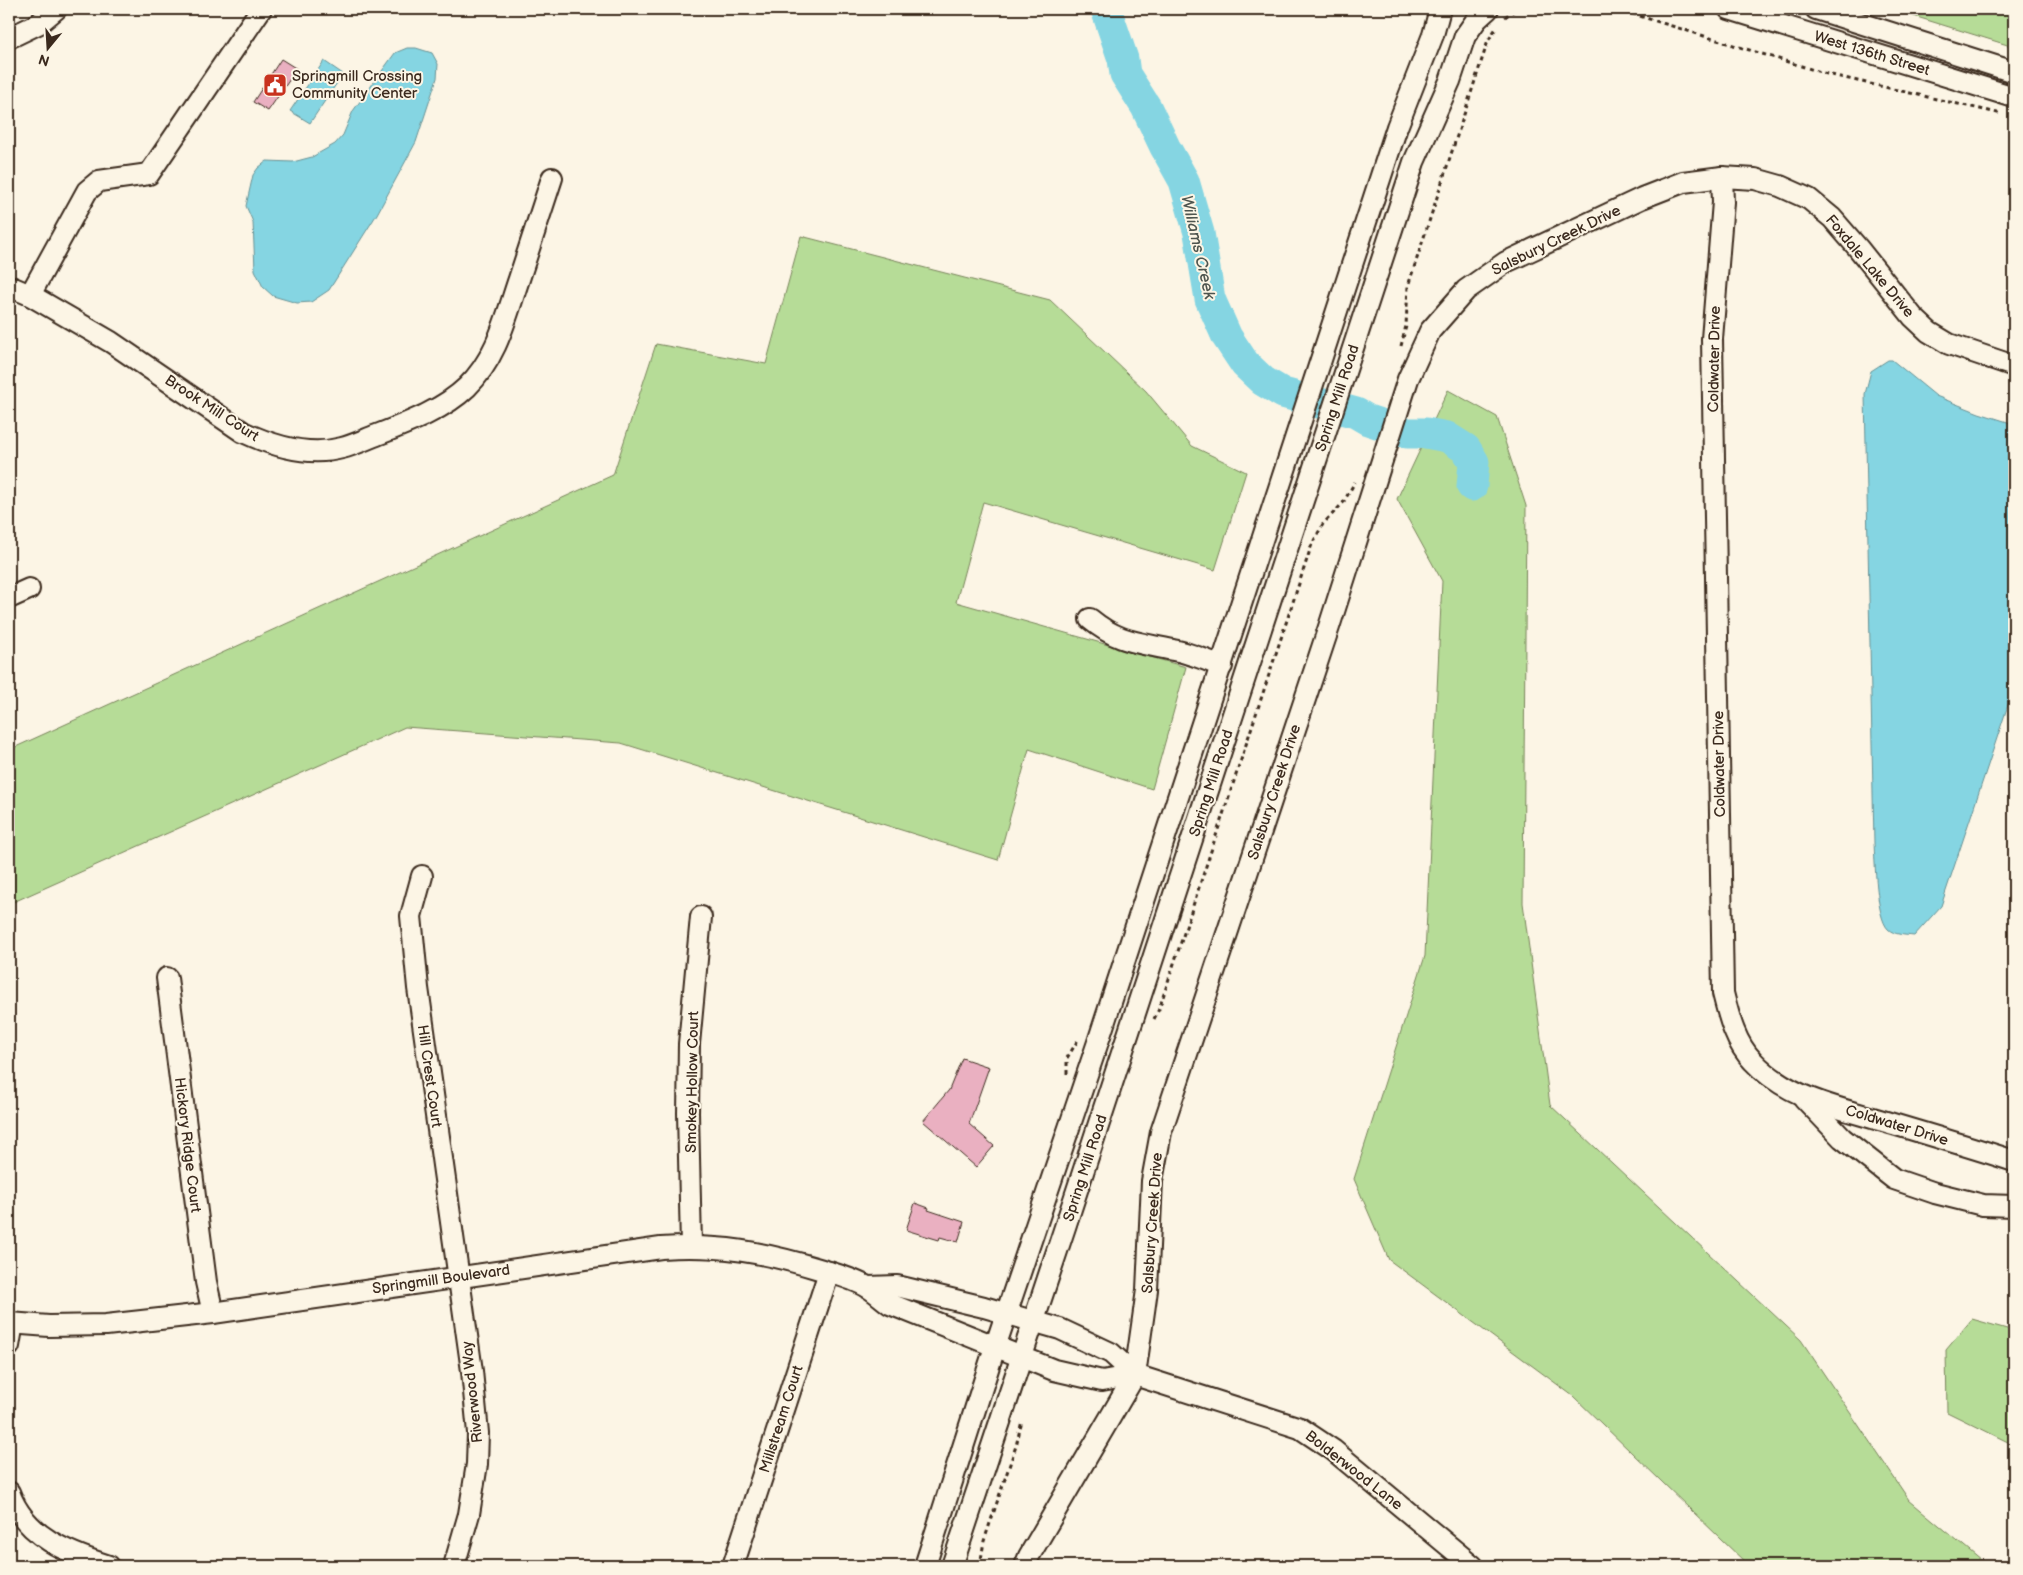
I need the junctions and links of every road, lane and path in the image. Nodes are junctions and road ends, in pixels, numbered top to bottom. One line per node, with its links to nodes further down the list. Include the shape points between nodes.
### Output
1 (56, 9): 8 (street, via 38,24)
2 (1440, 9): 23 (street, Spring Mill Road, via 1397,127)
3 (1488, 9): 36 (street, Spring Mill Road, via 1465,36 1450,81 1414,162 1338,395)
4 (1617, 9): 12 (path, via 1827,74)
5 (1816, 9): 10 (street, West 136th Street)
6 (261, 10): 16 (street, via 150,174 99,180 87,191)
7 (1740, 10): 11 (street, West 136th Street)
8 (9, 38)
9 (1488, 41): 17 (path, via 1408,286 1406,326)
10 (2014, 72)
11 (2014, 97)
12 (2005, 115)
13 (1722, 177): 18 (street, Foxdale Lake Drive, via 1755,179 1809,199 1852,240 1913,317 1929,332 1949,344); 28 (street, Coldwater Drive, via 1723,202 1712,339 1722,993 1738,1040 1752,1060 1770,1077); 40 (street, Salsbury Creek Drive, via 1683,182 1642,198 1506,262 1466,290 1430,331 1414,363 1161,1132 1152,1181 1147,1290)
14 (552, 178): 16 (street, Brook Mill Court, via 498,342 482,368 467,387 425,414 342,448 302,451 258,439 111,342)
15 (9, 286): 16 (street, Brook Mill Court)
16 (30, 295)
17 (1400, 350)
18 (2014, 366)
19 (1356, 479): 27 (path, via 1343,503 1323,524 1312,544 1160,1009)
20 (29, 590): 21 (street)
21 (9, 598)
22 (1090, 619): 23 (street, via 1104,631 1130,642 1191,654)
23 (1222, 666): 36 (street, Spring Mill Road)
24 (422, 876): 33 (street, Hill Crest Court, via 411,916 412,934)
25 (701, 917): 31 (street, Smokey Hollow Court, via 689,1044)
26 (167, 978): 35 (street, Hickory Ridge Court, via 206,1282)
27 (1151, 1026)
28 (1804, 1097): 29 (street, Coldwater Drive); 30 (street, via 1842,1138 1894,1179 1983,1205)
29 (2013, 1156)
30 (2014, 1206)
31 (691, 1246): 32 (street, Springmill Boulevard, via 759,1252); 33 (street, Springmill Boulevard)
32 (829, 1272): 34 (street, Springmill Boulevard); 45 (street, Millstream Court)
33 (458, 1276): 35 (street, Springmill Boulevard); 44 (street, Riverwood Way, via 478,1433 474,1490)
34 (868, 1287): 36 (street, Springmill Boulevard, via 897,1286); 39 (street, Springmill Boulevard, via 890,1304)
35 (213, 1312): 37 (street, Springmill Boulevard, via 76,1327)
36 (1020, 1317): 39 (street, Spring Mill Road); 39 (street, Spring Mill Road); 40 (street, Bolderwood Lane, via 1060,1329 1111,1353)
37 (11, 1323): 38 (street)
38 (9, 1346)
39 (1007, 1351): 40 (street, Bolderwood Lane, via 1054,1370 1102,1380); 46 (street, Spring Mill Road); 47 (street, Spring Mill Road)
40 (1134, 1375): 49 (street, Salsbury Creek Drive); 50 (street, Bolderwood Lane, via 1300,1428 1333,1450)
41 (1023, 1417): 48 (path, via 984,1541)
42 (9, 1492): 43 (street, via 30,1525 45,1538 76,1556)
43 (109, 1566)
44 (454, 1566)
45 (733, 1566)
46 (925, 1566)
47 (952, 1566)
48 (980, 1566)
49 (1026, 1566)
50 (1473, 1566)

